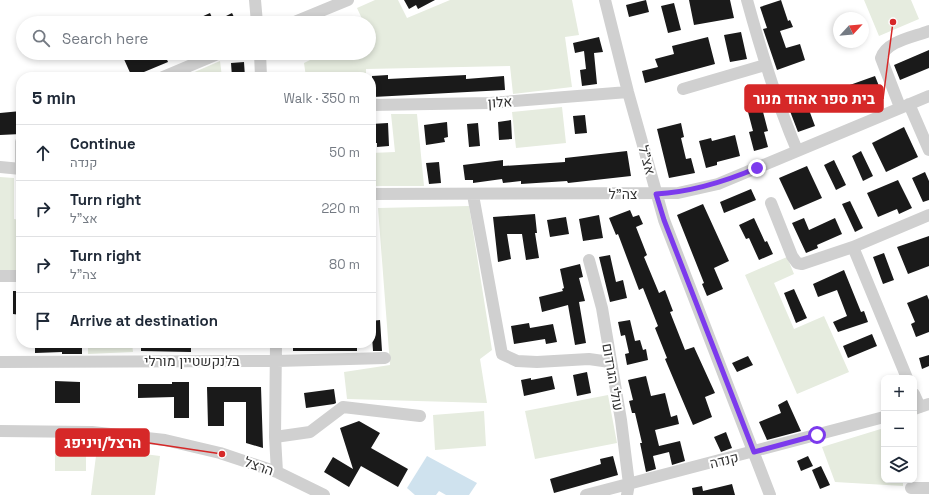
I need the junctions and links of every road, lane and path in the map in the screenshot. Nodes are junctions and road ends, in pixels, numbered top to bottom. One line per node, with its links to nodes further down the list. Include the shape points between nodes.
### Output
1 (255, 0): 5 (street)
2 (348, 0): 6 (street)
3 (605, 0): 14 (street, אצ"ל)
4 (747, 0): 10 (street)
5 (256, 16)
6 (309, 16)
7 (929, 31): 17 (street, via 891,46 883,53 882,58)
8 (203, 60): 11 (street)
9 (261, 60): 12 (street)
10 (765, 65): 13 (street); 18 (street, via 781,114)
11 (175, 72)
12 (262, 72)
13 (683, 89)
14 (628, 92): 16 (street, אלון, via 506,102); 23 (street, אצ"ל)
15 (929, 96): 17 (street, צה"ל)
16 (376, 105)
17 (904, 106): 18 (street, צה"ל); 19 (street)
18 (797, 150): 23 (street, צה"ל, via 718,184 678,193)
19 (929, 150)
20 (0, 167): 21 (street)
21 (16, 168)
22 (376, 194): 24 (street, צה"ל)
23 (656, 194): 24 (street, צה"ל); 41 (street, אצ"ל)
24 (473, 195): 35 (street, via 502,354 517,361 588,359)
25 (771, 203): 27 (street, via 792,256 798,263 807,264)
26 (929, 215): 27 (street)
27 (853, 246): 36 (street)
28 (589, 260): 35 (street, עולי הגרדום, via 602,308)
29 (0, 276): 30 (street)
30 (16, 276)
31 (276, 348): 33 (street)
32 (385, 358): 33 (street, בלנקשטיין מורלי)
33 (277, 361): 34 (street, בלנקשטיין מורלי); 40 (street)
34 (0, 362)
35 (610, 362): 45 (street, עולי הגרדום, via 624,440)
36 (906, 375)
37 (420, 416): 40 (street, via 342,408 310,432)
38 (881, 418): 41 (street, קנדה)
39 (0, 431): 42 (street, הרצל, via 92,432 165,440 220,453)
40 (275, 437): 42 (street)
41 (754, 452): 45 (street, קנדה); 48 (street, אצ"ל)
42 (277, 472): 46 (street, הרצל)
43 (911, 488): 44 (street)
44 (929, 488)
45 (628, 489): 47 (street, קנדה)
46 (324, 495)
47 (586, 495)
48 (770, 495)

